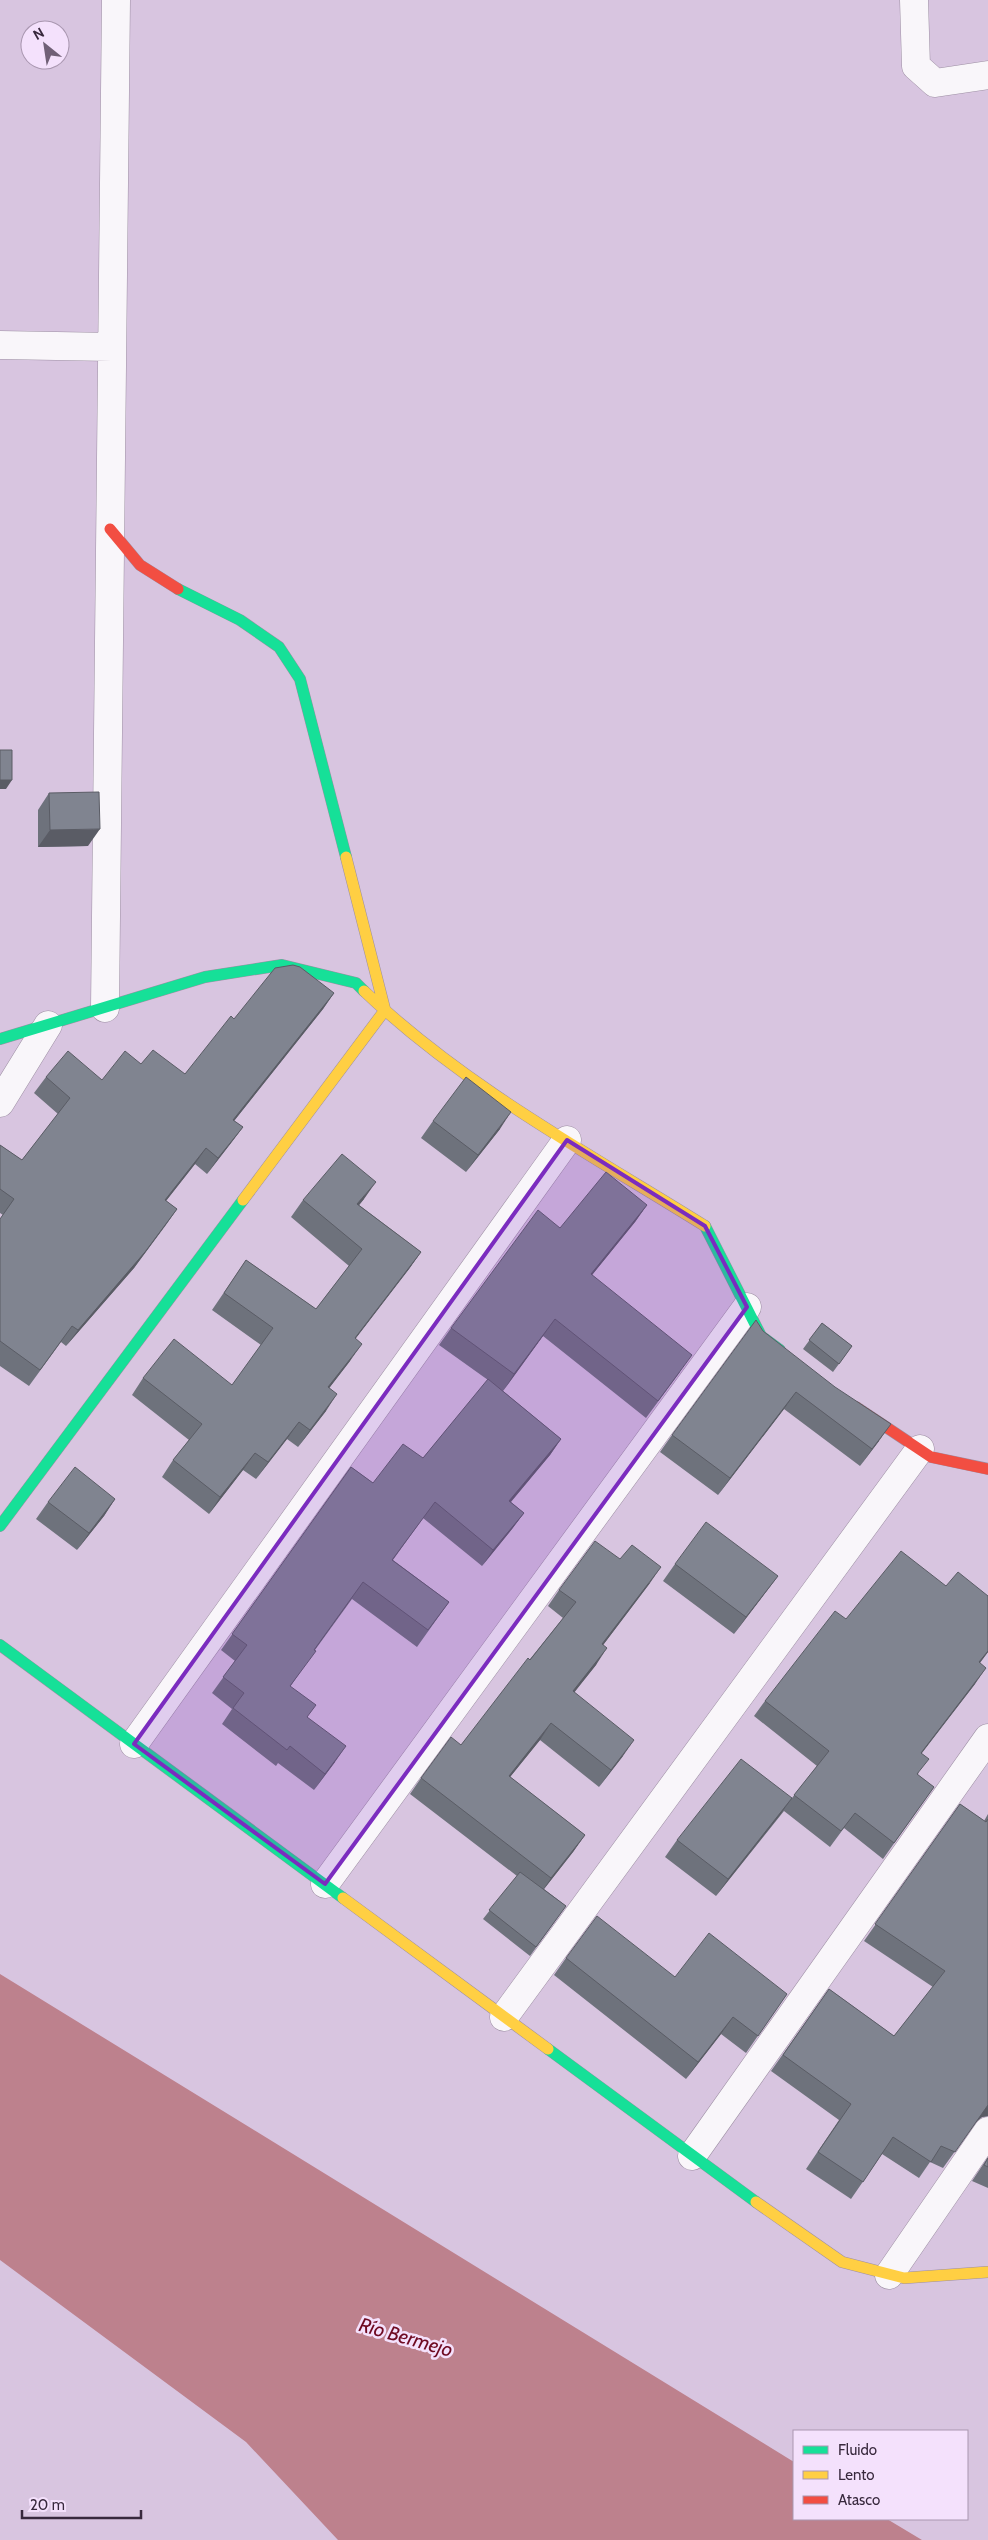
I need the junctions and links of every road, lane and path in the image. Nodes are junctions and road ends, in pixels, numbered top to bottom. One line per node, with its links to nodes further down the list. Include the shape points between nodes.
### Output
1 (116, 0): 5 (street)
2 (914, 0): 3 (street, via 916,66 935,83)
3 (988, 74)
4 (0, 345): 5 (street)
5 (112, 347): 6 (street)
6 (110, 529): 7 (street); 8 (street, via 140,565 180,590 240,620 279,647 300,679)
7 (105, 1008): 8 (street, via 205,977 282,965 356,983); 9 (street)
8 (385, 1010): 12 (street, via 474,1082); 18 (street)
9 (48, 1025): 10 (street); 11 (street)
10 (0, 1039)
11 (0, 1102)
12 (567, 1140): 13 (street, via 705,1226); 21 (street)
13 (747, 1308): 14 (street, via 761,1336); 22 (street)
14 (790, 1358)
15 (848, 1402): 16 (street)
16 (920, 1449): 17 (street, via 931,1457); 23 (street)
17 (988, 1469)
18 (0, 1526)
19 (0, 1645): 21 (street)
20 (988, 1738): 25 (street)
21 (134, 1744): 22 (street)
22 (325, 1884): 23 (street)
23 (504, 2017): 25 (street)
24 (988, 2131): 27 (street)
25 (692, 2156): 27 (street, via 842,2262)
26 (988, 2272): 27 (street, via 904,2278)
27 (889, 2275)

